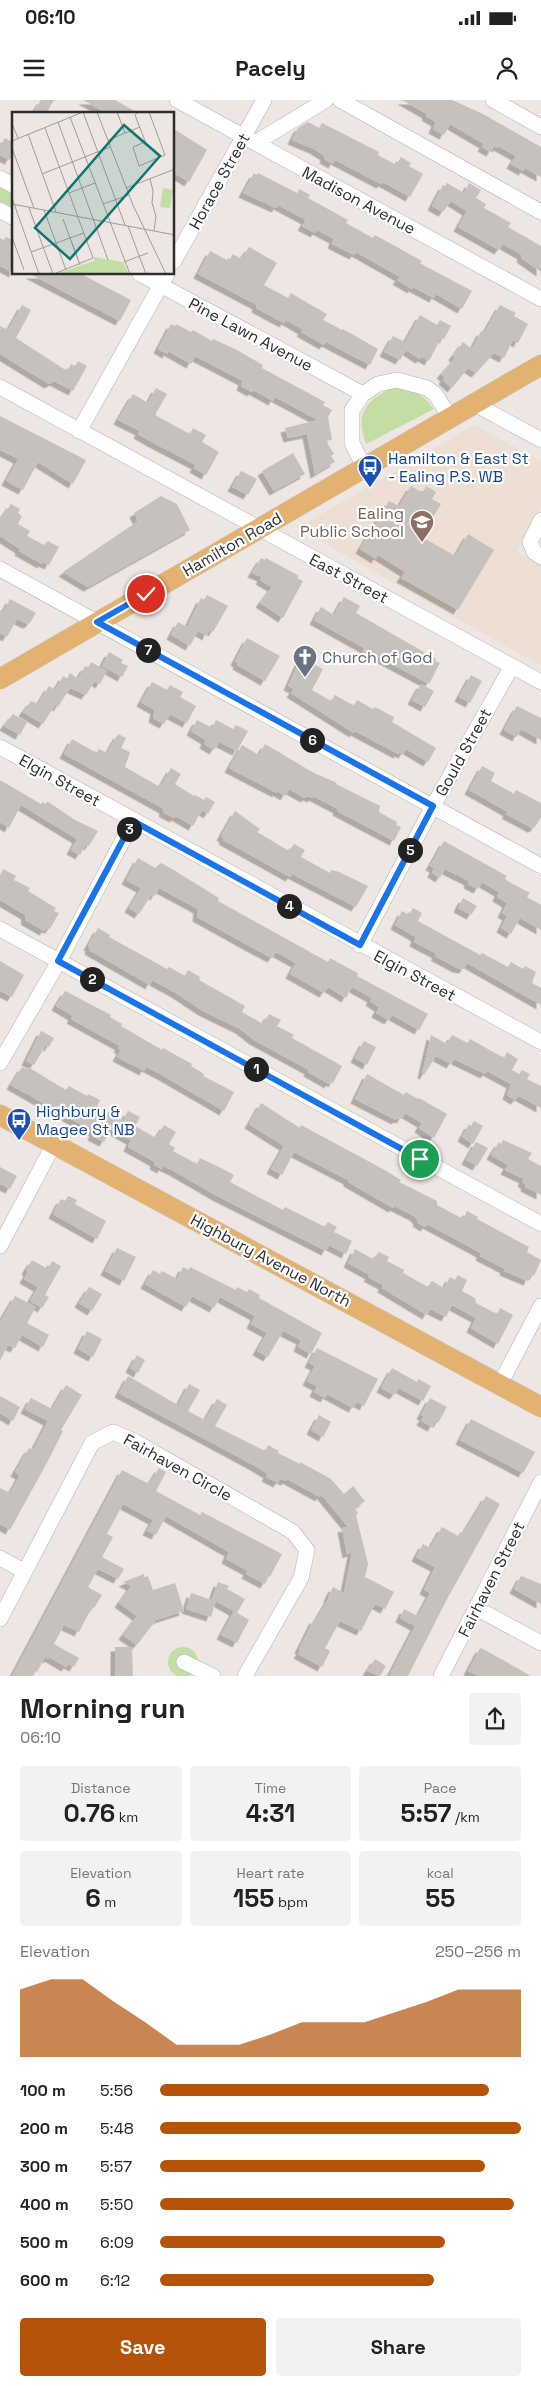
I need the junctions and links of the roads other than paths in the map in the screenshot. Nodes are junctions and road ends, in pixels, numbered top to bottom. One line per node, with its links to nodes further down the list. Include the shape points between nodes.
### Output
1 (177, 100): 7 (street, Madison Avenue)
2 (264, 100): 7 (street, Horace Street)
3 (326, 100): 7 (street)
4 (340, 100): 11 (street)
5 (493, 100): 6 (street)
6 (541, 127)
7 (249, 140): 13 (street, Horace Street); 16 (street, Madison Avenue)
8 (0, 178): 9 (street)
9 (12, 185)
10 (0, 210): 12 (street)
11 (541, 212)
12 (12, 217)
13 (175, 259)
14 (144, 275): 15 (street, Pine Lawn Avenue)
15 (163, 280): 19 (street, Pine Lawn Avenue); 22 (street)
16 (541, 299)
17 (541, 364): 20 (main road, Hamilton Road)
18 (0, 387): 22 (street, East Street)
19 (363, 394): 21 (street, via 378,384 397,380 413,382 435,394); 24 (street, via 352,410 352,443)
20 (473, 403): 21 (main road, Hamilton Road); 23 (street)
21 (450, 417): 24 (main road, Hamilton Road)
22 (79, 430): 26 (street, East Street)
23 (541, 440)
24 (364, 467): 26 (main road, Hamilton Road)
25 (541, 520): 27 (street, via 530,542 534,552)
26 (258, 529): 29 (main road, Hamilton Road); 30 (street, East Street)
27 (541, 557)
28 (0, 569): 29 (street)
29 (97, 622): 31 (main road, Hamilton Road); 34 (street)
30 (512, 666): 32 (street, East Street); 34 (street, Gould Street)
31 (0, 679)
32 (541, 682)
33 (0, 747): 35 (street, Elgin Street)
34 (433, 806): 36 (street); 38 (street, Gould Street)
35 (133, 821): 38 (street, Elgin Street); 39 (street)
36 (541, 866)
37 (0, 928): 39 (street)
38 (360, 945): 40 (street, Elgin Street)
39 (58, 961): 41 (street); 44 (street)
40 (541, 1042)
41 (0, 1064)
42 (0, 1115): 43 (main road, Highbury Avenue North)
43 (54, 1144): 45 (street); 47 (main road, Highbury Avenue North)
44 (541, 1224)
45 (0, 1246)
46 (541, 1306): 47 (street)
47 (500, 1384): 48 (main road, Highbury Avenue North)
48 (541, 1407)
49 (541, 1482): 52 (street, Fairhaven Street)
50 (0, 1558): 51 (street)
51 (24, 1571): 53 (street, Fairhaven Circle); 57 (street, Fairhaven Circle, via 92,1443 113,1432 134,1441 293,1532 307,1550 301,1578)
52 (476, 1608): 54 (street); 58 (street, Fairhaven Street)
53 (0, 1619)
54 (541, 1643)
55 (184, 1662): 56 (street)
56 (213, 1676)
57 (245, 1676)
58 (441, 1676)

